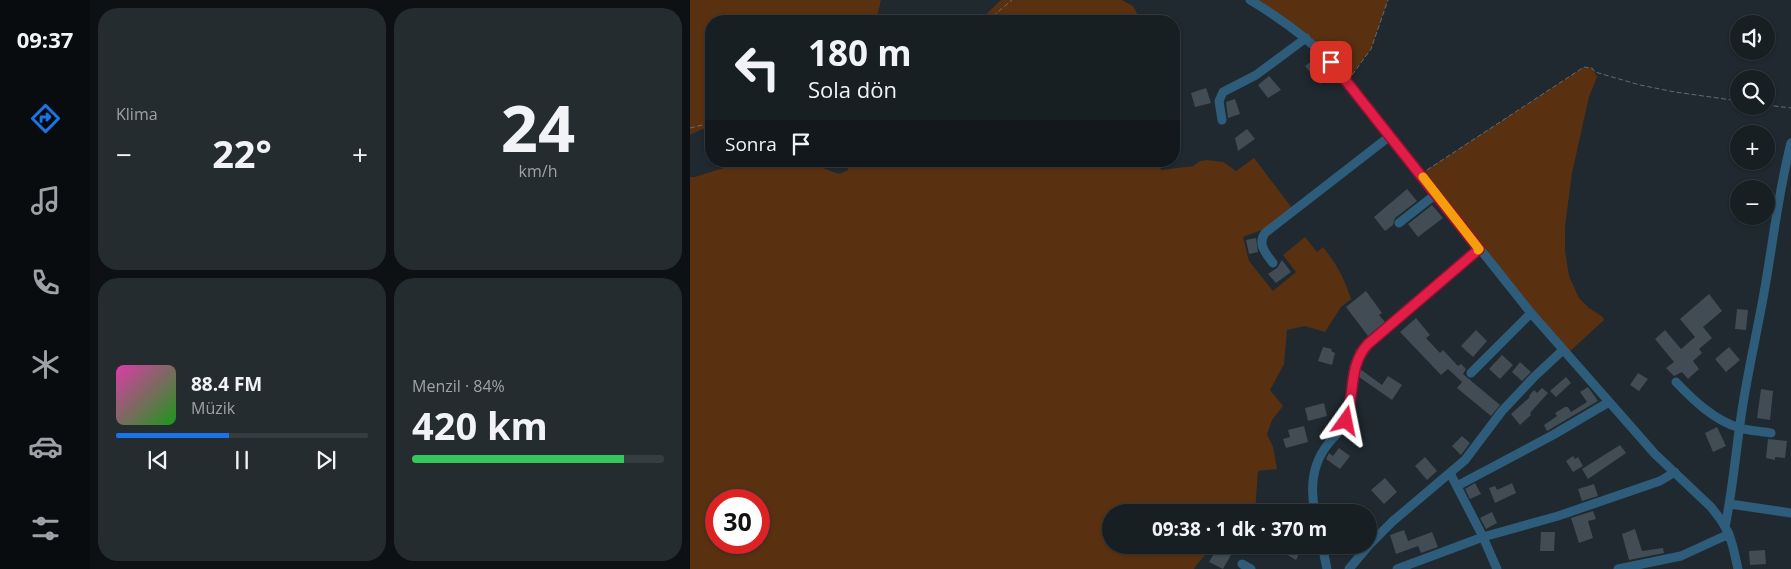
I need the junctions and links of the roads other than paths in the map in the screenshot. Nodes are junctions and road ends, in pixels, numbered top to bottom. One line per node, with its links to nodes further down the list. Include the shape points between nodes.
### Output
1 (1250, 0): 2 (street)
2 (1306, 38): 3 (street, via 1256,75 1223,92 1219,106); 4 (street, via 1331,62)
3 (1222, 120)
4 (1390, 136): 6 (street); 9 (street, via 1265,233 1262,243)
5 (1791, 143): 15 (street, via 1775,216)
6 (1436, 194): 7 (street); 8 (street)
7 (1399, 223)
8 (1479, 249): 10 (street); 20 (street, via 1360,352 1354,366 1346,421 1319,457 1315,468 1312,482)
9 (1273, 263)
10 (1531, 313): 11 (street); 12 (street)
11 (1563, 350): 14 (street); 18 (street, via 1502,411 1475,448)
12 (1471, 373)
13 (1676, 382): 15 (street, via 1701,406)
14 (1609, 402): 17 (street); 19 (street)
15 (1740, 428): 16 (street); 21 (street)
16 (1771, 433)
17 (1675, 472): 23 (street, via 1711,507); 24 (street, via 1660,482)
18 (1450, 473): 19 (street); 29 (street, via 1393,521)
19 (1457, 486): 24 (street)
20 (1314, 504)
21 (1730, 504): 22 (street); 23 (street)
22 (1791, 513)
23 (1727, 530): 32 (street, via 1681,556); 33 (street)
24 (1483, 538): 30 (street); 31 (street)
25 (1324, 554): 28 (street)
26 (1242, 564): 27 (street)
27 (1251, 569)
28 (1327, 569)
29 (1349, 569)
30 (1397, 569)
31 (1497, 569)
32 (1618, 569)
33 (1738, 569)

